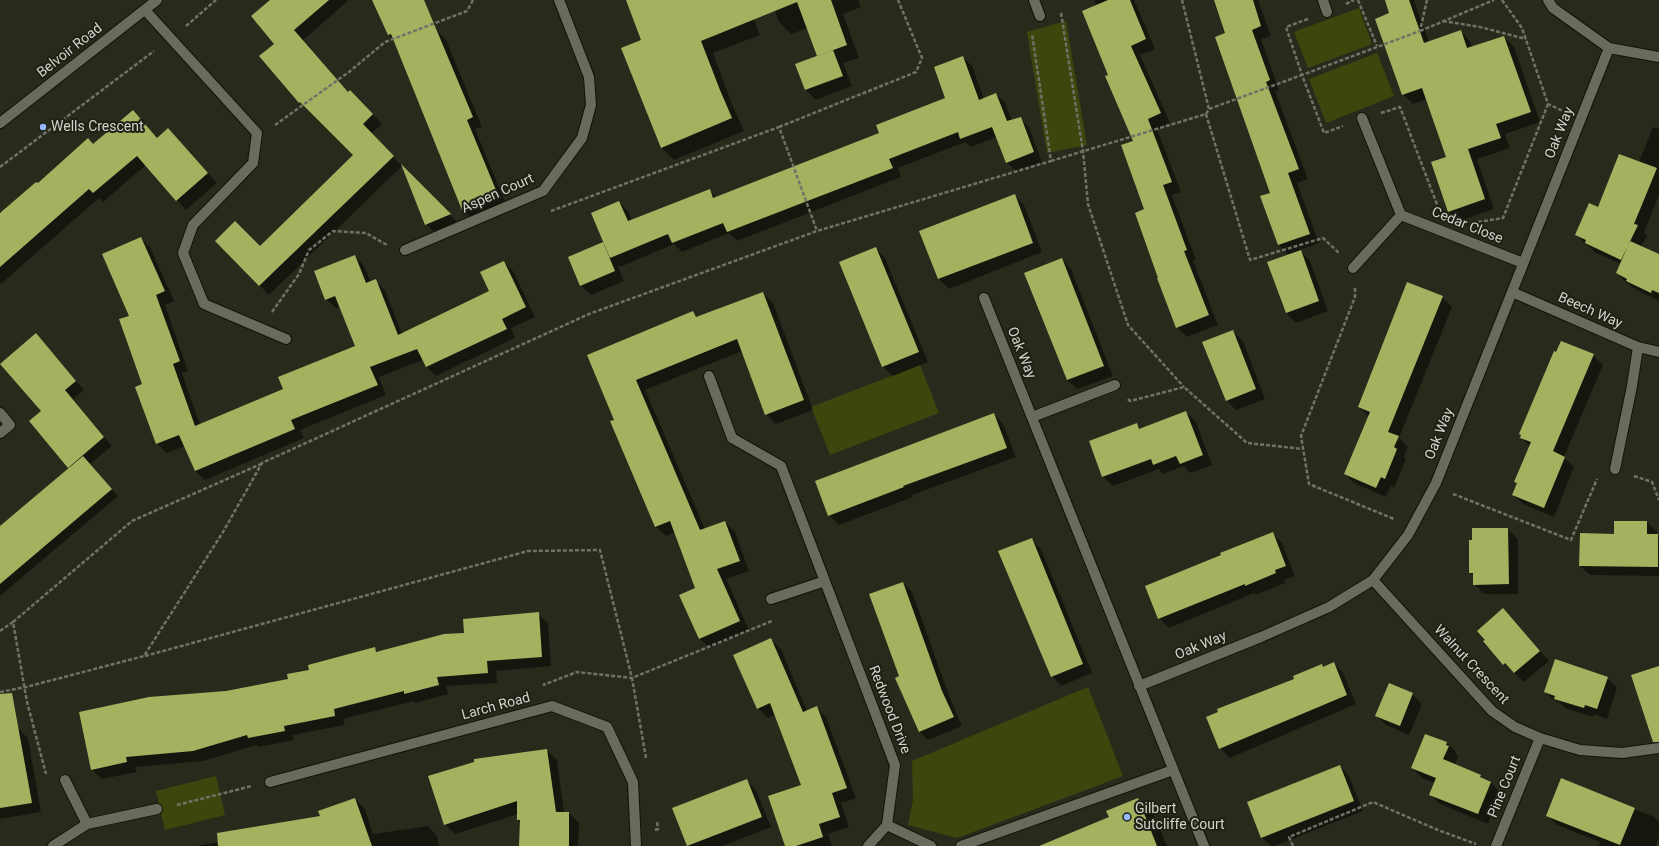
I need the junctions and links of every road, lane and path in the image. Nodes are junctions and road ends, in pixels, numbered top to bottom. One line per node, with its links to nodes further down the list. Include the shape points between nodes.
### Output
1 (156, 0): 14 (street, Belvoir Road)
2 (216, 0): 19 (path)
3 (473, 0): 32 (path, via 467,11 385,42 349,72)
4 (559, 0): 36 (street, Aspen Court, via 588,77 591,105 582,138)
5 (898, 0): 31 (path, via 922,58 916,72)
6 (1034, 0): 16 (street)
7 (1182, 0): 26 (path)
8 (1323, 0): 15 (street)
9 (1358, 0): 21 (path)
10 (1427, 0): 18 (path)
11 (1494, 0): 17 (path)
12 (1502, 0): 20 (path, via 1522,28)
13 (1548, 0): 22 (street, via 1553,8)
14 (145, 10): 19 (street); 30 (street, Belvoir Road)
15 (1327, 12): 24 (path, via 1286,27)
16 (1040, 16): 33 (path, via 1062,13); 34 (path, via 1031,27)
17 (1443, 21): 18 (path); 20 (path)
18 (1420, 31): 21 (path)
19 (171, 38): 32 (street, via 257,133); 35 (path)
20 (1526, 39): 25 (path)
21 (1378, 46): 24 (path)
22 (1609, 48): 23 (street); 29 (street, Oak Way)
23 (1659, 57)
24 (1302, 75): 26 (path); 28 (path, via 1324,132)
25 (1548, 104): 29 (path); 40 (path, via 1503,218 1467,224)
26 (1209, 109): 27 (path)
27 (1206, 114): 33 (path); 43 (path, via 1250,260 1323,238)
28 (1362, 118): 37 (path, via 1400,107); 38 (street)
29 (1581, 118): 42 (street, Oak Way)
30 (0, 123)
31 (779, 127): 36 (path, via 551,212); 39 (path)
32 (256, 139): 46 (street, via 253,163 193,225 184,253 204,304)
33 (1083, 152): 34 (path); 52 (path, via 1088,204 1128,325)
34 (1051, 161): 39 (path)
35 (0, 167)
36 (543, 191): 41 (street, Aspen Court)
37 (1441, 213)
38 (1402, 215): 40 (street, Cedar Close); 43 (street)
39 (817, 231): 57 (path, via 589,314)
40 (1462, 239): 42 (street, Cedar Close)
41 (405, 250): 46 (path, via 390,246 366,233 333,231 310,250 299,274)
42 (1523, 263): 44 (street, Oak Way)
43 (1353, 268): 56 (path, via 1356,297 1301,436)
44 (1512, 292): 48 (street, Beech Way); 59 (street, Oak Way)
45 (984, 298): 54 (street, Oak Way)
46 (260, 328): 47 (street)
47 (286, 339)
48 (1638, 347): 49 (street, Beech Way); 58 (street)
49 (1659, 352)
50 (709, 376): 63 (street, Redwood Drive, via 732,438 781,466)
51 (1115, 385): 52 (path, via 1130,401); 54 (street)
52 (1184, 387): 56 (path, via 1247,443)
53 (0, 412): 55 (street, via 10,425)
54 (1032, 418): 69 (street, Oak Way)
55 (0, 433)
56 (1303, 449): 61 (path, via 1309,484)
57 (262, 463): 65 (path, via 132,521); 67 (path, via 223,532)
58 (1615, 469): 59 (path, via 1597,480 1571,540); 60 (path, via 1652,482)
59 (1434, 487): 61 (street, Oak Way)
60 (1659, 500)
61 (1413, 527): 62 (street, Oak Way)
62 (1373, 580): 69 (street, Oak Way, via 1329,607); 73 (street, Walnut Crescent, via 1492,711 1515,727)
63 (825, 581): 64 (street); 80 (street, Redwood Drive, via 895,765)
64 (771, 600): 68 (path, via 763,601 772,621)
65 (13, 622): 66 (path); 70 (path)
66 (0, 631)
67 (144, 656): 68 (path, via 528,551 600,550); 70 (path)
68 (632, 678): 71 (path, via 577,672)
69 (1139, 686): 75 (street, Oak Way)
70 (26, 687): 72 (path); 76 (path, via 27,702 48,785)
71 (538, 687)
72 (0, 692)
73 (1540, 738): 74 (street, Walnut Crescent, via 1580,750 1622,753); 89 (street, Pine Court)
74 (1659, 748)
75 (1173, 770): 85 (street); 86 (street, Oak Way)
76 (65, 780): 79 (street)
77 (270, 782): 78 (path); 82 (street, Larch Road, via 552,706 607,727 633,782)
78 (157, 809): 79 (street)
79 (87, 824): 81 (street)
80 (887, 825): 83 (street); 84 (street)
81 (53, 846)
82 (636, 846)
83 (868, 846)
84 (931, 846)
85 (961, 846)
86 (1204, 846)
87 (1293, 846): 88 (path, via 1289,837 1373,802)
88 (1480, 846)
89 (1496, 846)

